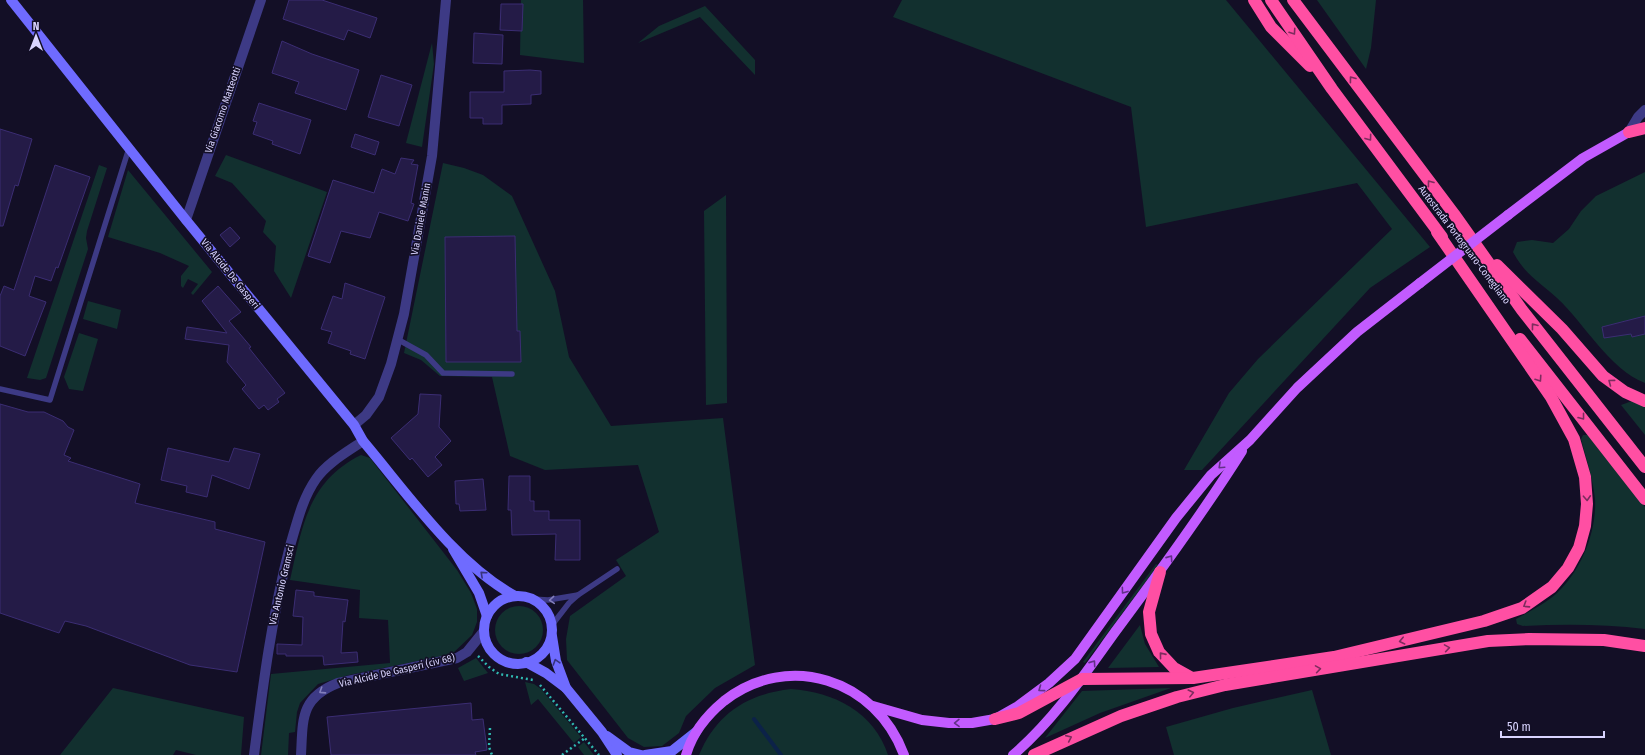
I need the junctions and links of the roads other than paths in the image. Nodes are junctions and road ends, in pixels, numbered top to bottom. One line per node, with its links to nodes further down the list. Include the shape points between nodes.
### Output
1 (11, 0): 11 (main road, Via Alcide De Gasperi)
2 (261, 0): 13 (street, Via Giacomo Matteotti)
3 (446, 0): 15 (street, Via Daniele Manin, via 432,156 404,314)
4 (1254, 0): 7 (highway, via 1272,27)
5 (1271, 0): 7 (highway, Autostrada Portogruaro-Conegliano, one-way to 7)
6 (1294, 0): 12 (highway, Autostrada Portogruaro-Conegliano, one-way to 6)
7 (1332, 89): 14 (highway, Autostrada Portogruaro-Conegliano, one-way to 14)
8 (1645, 110): 10 (street)
9 (1645, 128): 10 (highway)
10 (1628, 132): 20 (main road, bridge, via 1583,158 1357,332 1298,388)
11 (129, 148): 13 (main road, Via Alcide De Gasperi); 17 (lane, via 50,400)
12 (1454, 214): 18 (highway, one-way to 12, via 1625,392 1603,376 1562,329 1505,274); 22 (highway, Autostrada Portogruaro-Conegliano, one-way to 12, via 1522,310)
13 (186, 220): 19 (main road, Via Alcide De Gasperi)
14 (1437, 232): 23 (highway, Autostrada Portogruaro-Conegliano, one-way to 23); 35 (highway, one-way to 35, via 1551,397 1574,439 1585,477 1587,504 1579,548 1568,568 1552,587 1522,608 1484,621 1334,657)
15 (397, 339): 16 (lane, via 426,356 443,373); 19 (street, Via Daniele Manin, via 379,397 366,415)
16 (512, 374)
17 (0, 389)
18 (1645, 401)
19 (354, 425): 21 (main road, Via Alcide De Gasperi)
20 (1250, 440): 26 (main road, one-way to 20); 39 (main road, one-way to 39, via 1211,475 1176,518 1075,659 1049,683)
21 (363, 441): 24 (main road, Via Alcide De Gasperi); 42 (street, Via Antonio Gramsci, via 330,464 317,477 300,510 271,634)
22 (1645, 467)
23 (1645, 499)
24 (451, 546): 28 (main road, Via Alcide De Gasperi, one-way to 24, via 496,585); 30 (main road, Via Alcide De Gasperi, via 479,593)
25 (616, 569): 27 (lane)
26 (1160, 572): 35 (highway, one-way to 26, via 1174,668 1159,652 1152,634 1149,612); 36 (main road, one-way to 26)
27 (578, 594): 29 (lane, one-way to 29, via 548,600); 31 (lane, via 569,603)
28 (515, 596): 29 (main road); 30 (main road, via 501,600)
29 (532, 599): 31 (main road, via 545,610)
30 (487, 616): 32 (main road)
31 (552, 630): 34 (main road, via 546,649 534,660); 37 (main road, one-way to 31, via 556,661)
32 (484, 631): 34 (main road, via 487,644 500,658 513,663); 43 (street, Via Alcide De Gasperi (civ 68), one-way to 43, via 467,652 457,658 338,683 324,689 315,696 304,715)
33 (1645, 646): 50 (highway, one-way to 33, via 1121,716 1177,697 1225,685 1488,641 1529,638 1604,640)
34 (526, 662): 37 (main road)
35 (1193, 678): 36 (highway)
36 (1082, 679): 39 (highway, via 1019,713); 49 (main road, via 1053,714)
37 (566, 688): 40 (main road)
38 (873, 706): 39 (main road, one-way to 38, via 949,723 922,720); 41 (main road, via 849,689 821,678 792,675 764,680 737,691 714,709); 48 (main road, via 887,722)
39 (995, 719)
40 (602, 732): 44 (main road); 45 (main road, via 629,752)
41 (696, 732): 46 (main road, via 672,751); 47 (main road)
42 (254, 755)
43 (301, 755)
44 (617, 755)
45 (641, 755)
46 (645, 755)
47 (686, 755)
48 (904, 755)
49 (1013, 755)
50 (1034, 755)

